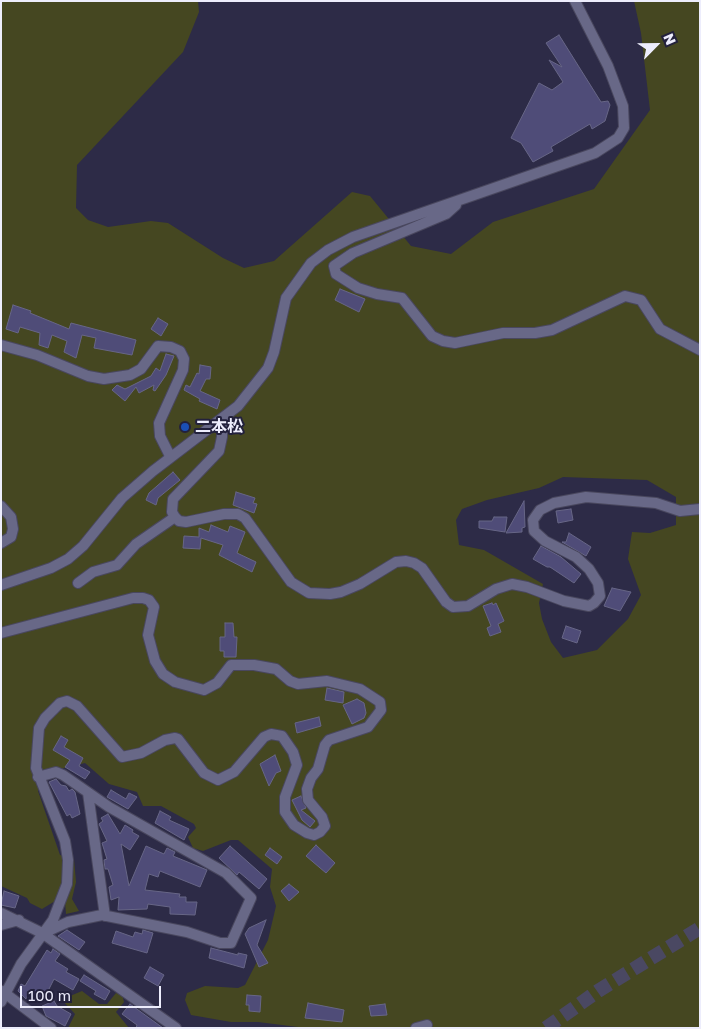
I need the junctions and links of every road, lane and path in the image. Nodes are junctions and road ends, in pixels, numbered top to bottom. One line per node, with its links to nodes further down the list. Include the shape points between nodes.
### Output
1 (575, 1): 2 (street, via 608,66 623,106 624,128 618,138 595,153)
2 (460, 201): 4 (street, via 446,214 339,262 334,266 336,274 358,288 402,298 432,336 443,341 455,343 503,334 552,330 626,296 641,300 660,329); 5 (street, via 353,238 328,250 311,264 286,298 268,368)
3 (2, 345): 6 (street, via 104,379 130,375 140,369 158,346 180,351 184,359 183,370 160,423 160,436)
4 (700, 350)
5 (222, 421): 6 (street); 9 (street, via 219,451 173,499)
6 (170, 456): 12 (street, via 122,498 83,546 68,559)
7 (1, 506): 10 (street, via 11,517 13,529 11,537)
8 (700, 509): 9 (street, via 680,511 656,503 586,497 554,503 540,510 533,520 534,531 545,541 576,557 598,583 598,599 584,606 512,584 496,589 468,606 453,607 422,568 406,561 396,562 340,592 309,593 291,582 246,518 238,514 224,514 186,522)
9 (174, 516): 11 (street, via 136,544 117,565 93,572)
10 (1, 544)
11 (78, 583)
12 (1, 585)
13 (1, 633): 14 (street, via 133,598 144,598 154,607 148,634 155,661 175,682 204,690 217,684 232,665 254,665 276,669 298,684 327,681 360,688 380,702 381,710 368,727 329,740 325,745 318,769 307,789 308,800 325,826 314,835 294,825 285,812 285,797 297,765 287,741 277,735 264,737 234,772 218,780 204,773 174,738 141,753 122,757 77,706 64,701 40,728 36,753)
14 (38, 777): 15 (street, via 56,772); 20 (street, via 65,841 68,860 65,893 53,920)
15 (88, 793): 17 (street); 17 (street, via 226,873 251,898 234,940 226,944 187,932)
16 (1, 913): 18 (street)
17 (105, 916): 20 (street, via 68,922)
18 (19, 920): 19 (street); 20 (street)
19 (1, 925)
20 (42, 933): 21 (street); 23 (street)
21 (3, 995): 24 (street)
22 (427, 1025): 26 (street)
23 (175, 1027): 25 (street)
24 (51, 1028)
25 (186, 1028)
26 (416, 1028)

